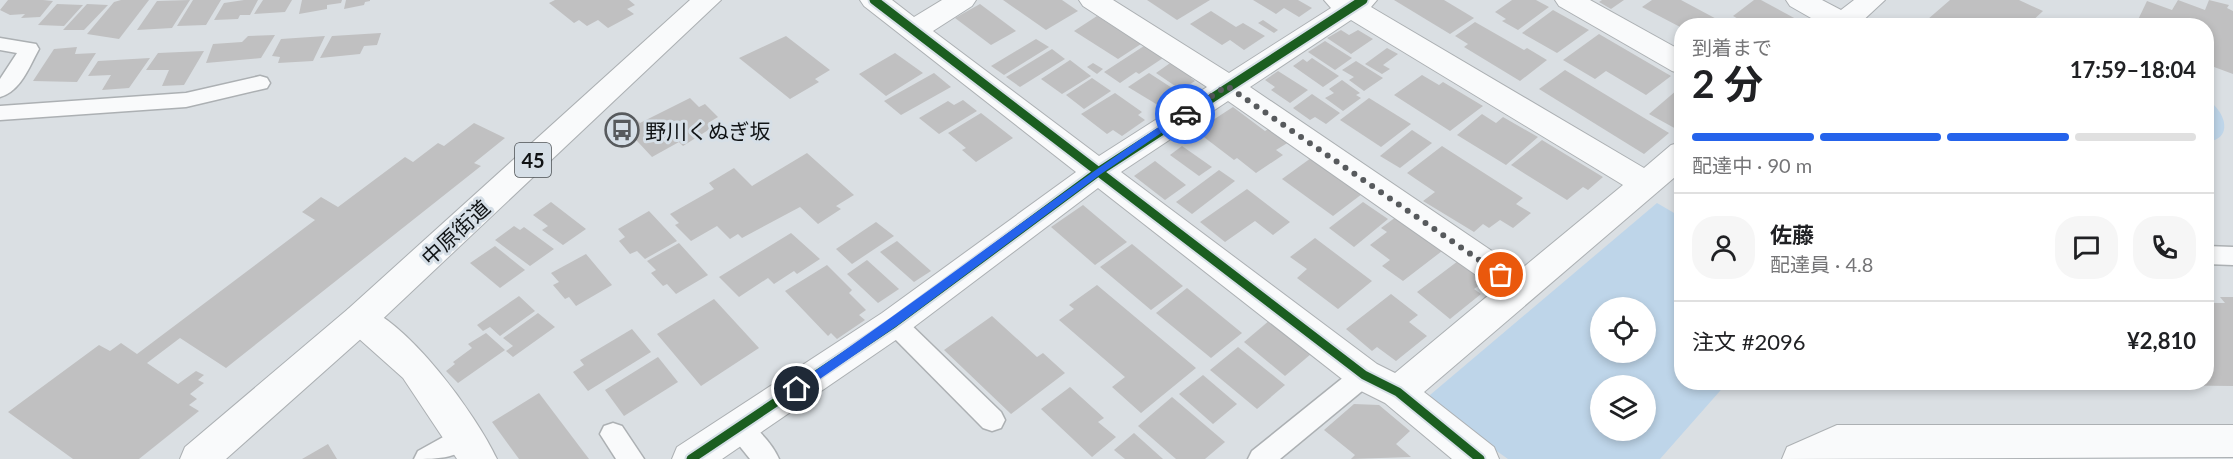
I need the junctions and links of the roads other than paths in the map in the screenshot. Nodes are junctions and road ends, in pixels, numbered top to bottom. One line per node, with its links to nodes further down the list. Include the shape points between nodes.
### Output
1 (707, 0): 26 (street, 中原街道 / 45)
2 (874, 0): 11 (street)
3 (962, 0): 11 (street)
4 (1093, 0): 16 (street)
5 (1569, 0): 13 (street)
6 (1800, 0): 9 (street)
7 (1871, 0): 10 (street)
8 (1351, 3): 16 (street); 22 (street)
9 (1831, 18)
10 (1848, 18)
11 (915, 29): 21 (street)
12 (0, 44): 17 (lane, via 29,49 12,80)
13 (1674, 59)
14 (224, 71): 18 (lane)
15 (260, 83): 18 (lane)
16 (1227, 86): 21 (street); 25 (street)
17 (0, 90)
18 (222, 92): 19 (lane, via 186,100)
19 (0, 113)
20 (1674, 160): 22 (street)
21 (1098, 172): 27 (street); 28 (street)
22 (1646, 184): 25 (street)
23 (2214, 255): 24 (lane)
24 (2233, 256)
25 (1520, 288): 29 (street)
26 (360, 319): 34 (street, via 416,367); 35 (street, 中原街道 / 45)
27 (894, 322): 30 (lane); 31 (street)
28 (1364, 375): 29 (street); 40 (lane)
29 (1398, 392): 41 (street)
30 (992, 420)
31 (738, 429): 38 (street); 39 (lane)
32 (613, 434): 37 (lane)
33 (2233, 441): 42 (street, via 1837,442)
34 (470, 448): 36 (lane)
35 (199, 459)
36 (427, 459)
37 (632, 459)
38 (691, 459)
39 (766, 459)
40 (1261, 459)
41 (1480, 459)
42 (1801, 459)

